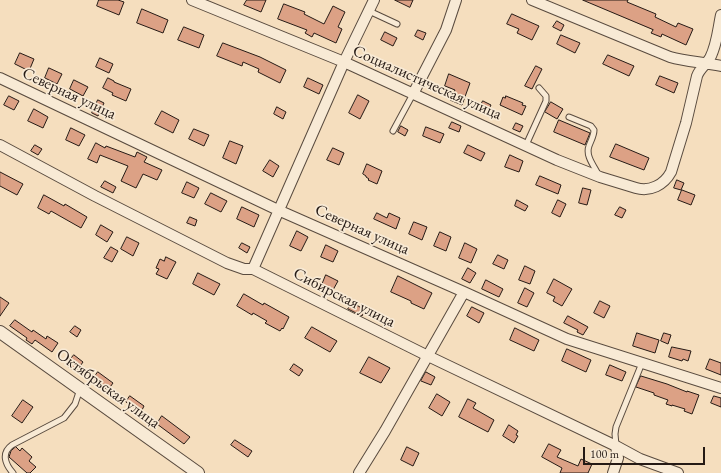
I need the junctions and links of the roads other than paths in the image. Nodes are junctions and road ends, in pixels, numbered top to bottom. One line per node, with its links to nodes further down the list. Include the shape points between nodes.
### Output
1 (192, 0): 8 (street, Социалистическая улица)
2 (374, 0): 5 (street)
3 (456, 0): 13 (street, via 446,30)
4 (532, 0): 9 (street, via 670,57 690,62)
5 (369, 11): 7 (lane); 8 (street)
6 (721, 15): 9 (street, via 714,48)
7 (397, 24)
8 (344, 62): 13 (street, Социалистическая улица); 19 (street)
9 (707, 62): 10 (street); 18 (street, Социалистическая улица, via 697,76 669,177 650,189 640,189)
10 (721, 66)
11 (0, 78): 19 (street, Северная улица)
12 (540, 88): 17 (lane, via 547,98)
13 (413, 94): 15 (lane); 17 (street, Социалистическая улица)
14 (569, 117): 18 (lane, via 591,126 594,130 588,154)
15 (393, 131)
16 (0, 145): 20 (street, Сибирская улица, via 227,263 244,269)
17 (526, 145): 18 (street, Социалистическая улица)
18 (600, 177)
19 (278, 210): 20 (street); 21 (street, Северная улица)
20 (253, 268): 23 (street, Сибирская улица)
21 (464, 292): 23 (street); 24 (street, Северная улица, via 566,339)
22 (0, 332): 26 (street, Октябрьская улица)
23 (428, 356): 27 (street, Сибирская улица); 30 (street)
24 (642, 363): 25 (street, Северная улица); 27 (lane, via 616,428)
25 (721, 388)
26 (80, 389): 28 (lane, via 75,404 64,418 12,445 6,451 4,457); 29 (street, Октябрьская улица)
27 (616, 446): 31 (street, via 618,458); 32 (street, Сибирская улица, via 640,459)
28 (12, 473)
29 (198, 473)
30 (359, 473)
31 (613, 473)
32 (678, 473)

